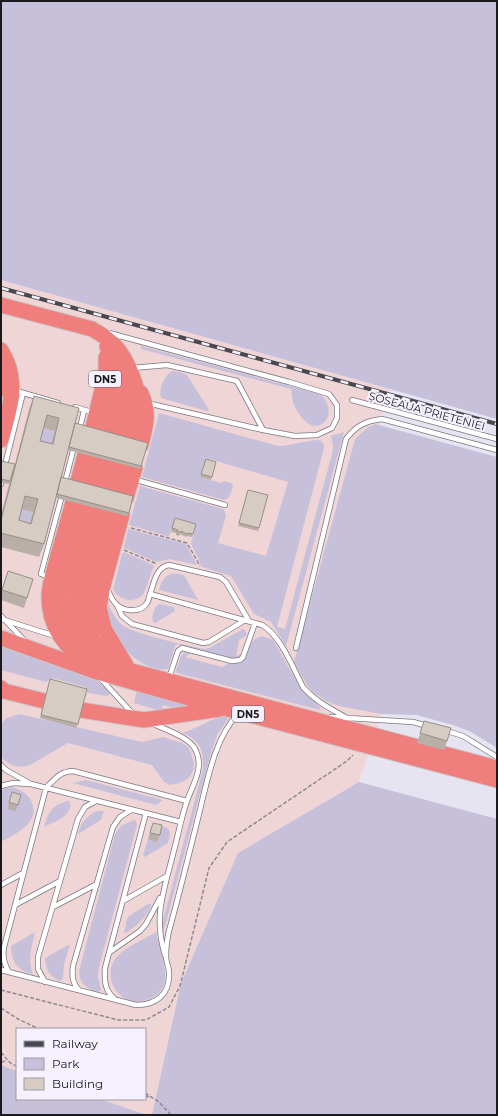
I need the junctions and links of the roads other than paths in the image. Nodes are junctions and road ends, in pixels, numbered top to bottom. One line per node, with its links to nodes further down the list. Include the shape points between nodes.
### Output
1 (1, 305): 2 (highway, DN5)
2 (92, 329): 5 (highway, DN5, via 116,347); 11 (highway, DN5, via 104,350 107,364 106,377); 12 (lane, via 329,394 337,405 337,418 332,428 317,435 295,436); 13 (highway, DN5, via 108,348 116,370)
3 (1, 350): 6 (highway, via 10,370)
4 (1, 360): 6 (highway, via 3,372)
5 (132, 375): 8 (highway, DN5); 12 (lane, via 167,365 237,381); 13 (highway, DN5)
6 (12, 391): 9 (lane); 15 (highway); 18 (lane)
7 (352, 400): 14 (lane, ȘOSEAUA PRIETENIEI)
8 (145, 402): 12 (lane); 13 (highway, DN5, via 147,417)
9 (63, 404)
10 (70, 406): 11 (lane)
11 (90, 412): 13 (highway, DN5)
12 (263, 430)
13 (110, 436)
14 (497, 439)
15 (1, 440)
16 (497, 450): 31 (lane, via 382,419 368,421 353,430 346,439)
17 (108, 462): 19 (highway); 19 (highway); 19 (lane); 20 (lane)
18 (6, 466)
19 (96, 490)
20 (225, 505)
21 (95, 509): 22 (highway, via 114,545); 30 (highway, DN5, via 47,576 50,607); 33 (highway, DN5, via 78,580 78,610 85,629 101,649)
22 (104, 583): 24 (lane); 33 (highway, via 101,619)
23 (150, 594): 24 (lane, via 145,606 137,610 127,610); 27 (lane); 27 (lane, via 162,566 169,564 220,577 226,582)
24 (116, 604): 27 (lane, via 122,616 132,624 203,643 210,642)
25 (1, 616): 26 (lane)
26 (3, 620): 30 (lane); 32 (lane)
27 (247, 621): 28 (lane)
28 (255, 623): 35 (lane, via 240,660 232,661 180,648); 42 (lane, via 269,629 276,638 308,694)
29 (1, 638): 32 (highway, DN5)
30 (60, 638): 33 (highway, DN5, via 72,651 91,662)
31 (296, 648)
32 (34, 651): 34 (highway, DN5)
33 (128, 670): 35 (highway, DN5)
34 (94, 671): 38 (highway, DN5); 43 (lane)
35 (168, 681): 41 (highway, DN5)
36 (3, 691): 37 (highway)
37 (44, 701)
38 (224, 708): 40 (highway, DN5); 43 (highway, DN5)
39 (81, 710): 43 (highway, DN5)
40 (241, 712): 49 (highway, DN5); 68 (lane, via 222,736 213,760 169,931)
41 (301, 716): 42 (lane); 48 (highway, DN5)
42 (347, 718): 44 (lane, via 413,722)
43 (141, 719): 54 (lane, via 185,740 195,750 199,767)
44 (435, 728)
45 (442, 730): 46 (lane, via 463,736)
46 (497, 757)
47 (1, 765): 50 (lane)
48 (497, 768)
49 (497, 780)
50 (31, 784): 51 (lane, via 13,783); 52 (lane)
51 (1, 786)
52 (46, 788): 53 (lane); 54 (lane, via 60,774 73,771); 58 (lane)
53 (96, 801): 55 (lane); 60 (lane, via 85,807 78,819)
54 (187, 801): 57 (lane)
55 (131, 810): 56 (lane); 61 (lane, via 120,817 113,827)
56 (146, 813): 57 (lane); 64 (lane)
57 (181, 822): 59 (lane)
58 (23, 872): 62 (lane); 65 (lane)
59 (168, 876): 63 (lane); 64 (lane)
60 (60, 881): 65 (lane); 66 (lane)
61 (97, 884): 66 (lane); 72 (lane, via 73,966 72,978)
62 (1, 885)
63 (162, 895): 67 (lane, via 140,932); 68 (lane, via 159,927)
64 (123, 901): 67 (lane)
65 (15, 905): 70 (lane, via 3,953)
66 (53, 907): 71 (lane, via 38,956 38,968)
67 (110, 952): 73 (lane, via 104,980 109,994)
68 (166, 957): 73 (lane, via 169,980 158,999 143,1005)
69 (1, 970): 70 (lane)
70 (9, 973): 71 (lane)
71 (45, 982): 72 (lane)
72 (80, 991): 73 (lane)
73 (118, 1001)

